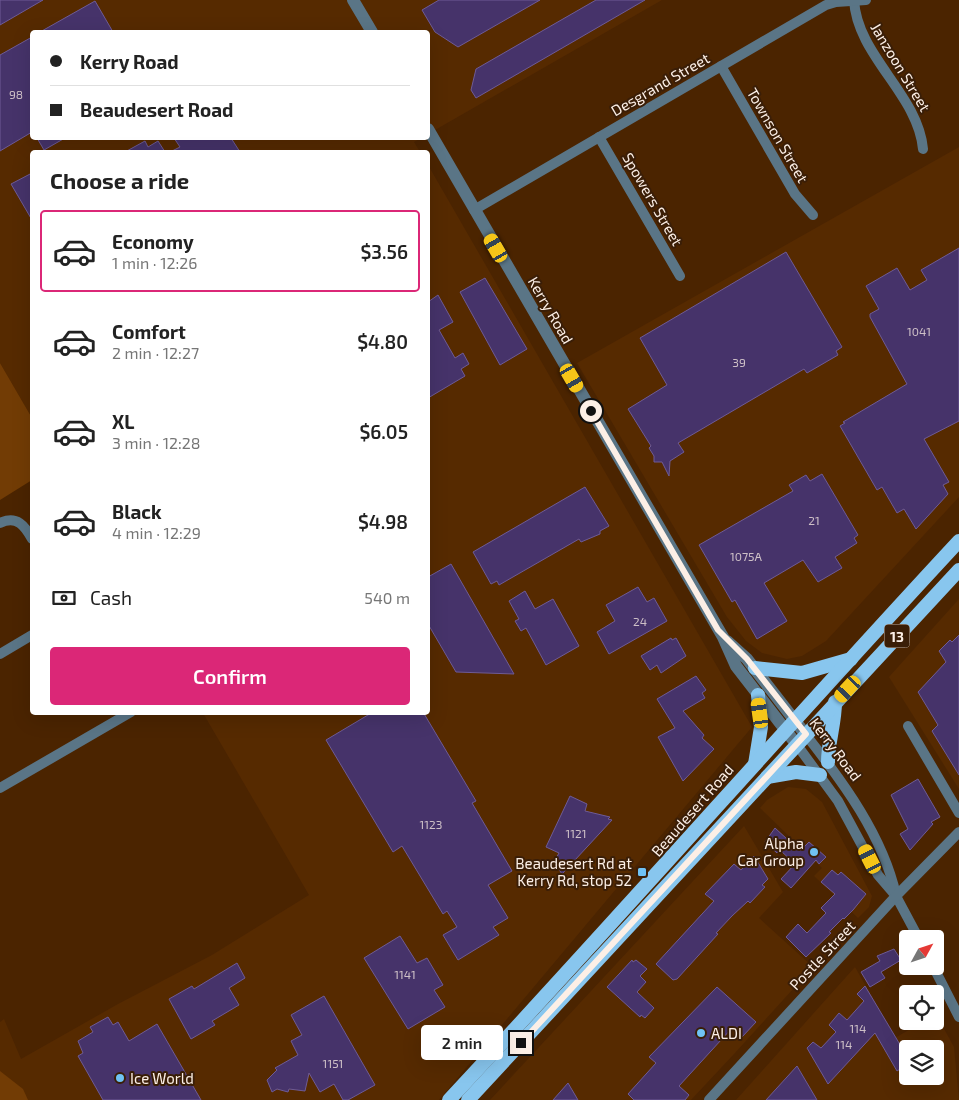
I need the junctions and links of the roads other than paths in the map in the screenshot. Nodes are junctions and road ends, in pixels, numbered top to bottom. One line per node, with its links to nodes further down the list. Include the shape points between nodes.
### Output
1 (353, 0): 4 (street)
2 (854, 0): 3 (street, Desgrand Street); 5 (street, Desgrand Street, via 826,5); 8 (street, Janzoon Street, via 857,22 918,125)
3 (866, 0)
4 (371, 30)
5 (721, 66): 7 (street, Desgrand Street); 10 (street, Townson Street, via 795,194)
6 (430, 133): 9 (street, Kerry Road)
7 (599, 137): 9 (street, Desgrand Street); 11 (street, Spowers Street)
8 (923, 149)
9 (474, 210): 17 (street, Kerry Road)
10 (813, 215)
11 (680, 276)
12 (0, 523): 13 (street, via 15,520)
13 (30, 536)
14 (959, 542): 19 (highway, Beaudesert Road / 13)
15 (959, 570): 22 (highway, Beaudesert Road / 13)
16 (30, 636): 18 (street)
17 (723, 637): 20 (street, Kerry Road); 21 (street, Kerry Road, via 736,666)
18 (0, 654)
19 (851, 658): 20 (highway, via 802,673); 24 (highway, Beaudesert Road / 13)
20 (755, 668): 24 (street, Kerry Road)
21 (758, 695): 24 (street, Kerry Road); 28 (highway, via 761,727)
22 (835, 702): 26 (highway, Beaudesert Road / 13); 27 (highway)
23 (125, 715): 31 (street)
24 (790, 725): 26 (street, Kerry Road); 28 (highway, Beaudesert Road / 13)
25 (908, 726): 32 (street)
26 (802, 740): 27 (street, Kerry Road); 29 (street, Kerry Road); 30 (highway, Beaudesert Road / 13)
27 (828, 762): 34 (street, Kerry Road, via 849,793 890,870)
28 (754, 764): 38 (highway, Beaudesert Road / 13, via 652,881)
29 (820, 776): 30 (highway, via 796,772); 34 (street, Kerry Road, via 848,817 878,875)
30 (767, 777): 39 (highway, Beaudesert Road / 13)
31 (0, 788)
32 (959, 812)
33 (959, 832): 34 (street, Postle Street)
34 (896, 896): 35 (street, Kerry Road); 40 (street, Postle Street)
35 (914, 930)
36 (938, 975): 37 (street)
37 (959, 1017)
38 (449, 1100)
39 (468, 1100)
40 (709, 1100)

